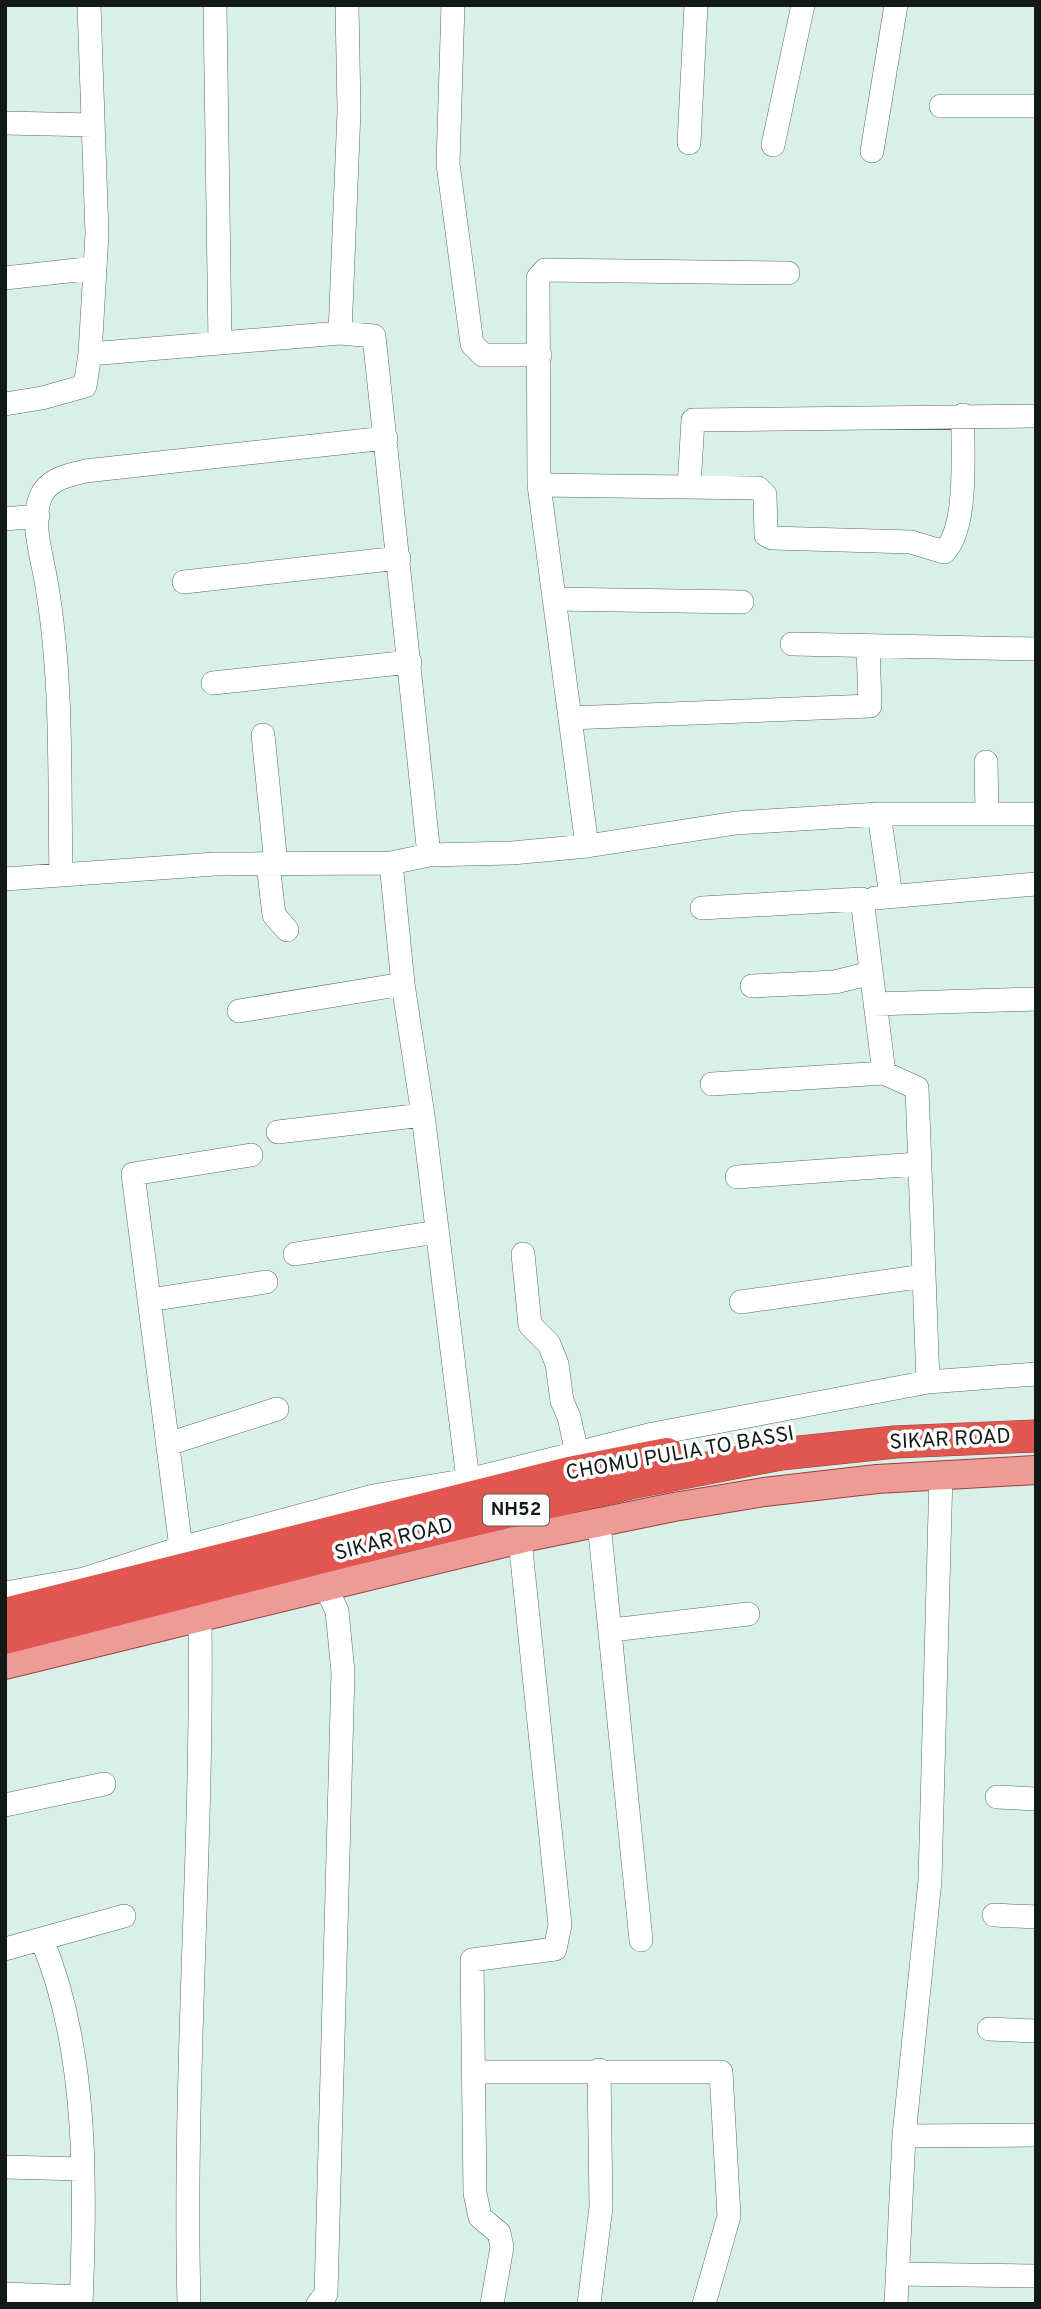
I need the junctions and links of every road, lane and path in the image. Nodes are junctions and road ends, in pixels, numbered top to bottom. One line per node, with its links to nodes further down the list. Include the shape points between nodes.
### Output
1 (89, 5): 11 (street)
2 (215, 5): 19 (street)
3 (347, 5): 18 (street, via 349,111)
4 (453, 5): 21 (street, via 449,164 472,344 483,355)
5 (696, 5): 12 (street)
6 (803, 5): 13 (street)
7 (896, 5): 14 (street)
8 (941, 106): 9 (street)
9 (1036, 107)
10 (5, 123): 11 (street)
11 (93, 125): 15 (street)
12 (689, 143)
13 (773, 145)
14 (872, 151)
15 (95, 268): 17 (street); 20 (street)
16 (788, 273): 21 (street, via 545,270 538,278)
17 (5, 278)
18 (340, 333): 19 (street); 25 (street, via 374,336)
19 (220, 343): 20 (street)
20 (90, 354): 22 (street, via 85,386)
21 (540, 355): 26 (street)
22 (5, 404)
23 (963, 415): 24 (street); 27 (street, via 693,420); 27 (street, via 959,524 953,543 944,552 911,542 772,538 765,535 765,495 758,488)
24 (1036, 416)
25 (386, 438): 28 (street, via 85,471 53,480 41,496); 30 (street)
26 (539, 485): 27 (street); 32 (street)
27 (690, 487)
28 (38, 516): 29 (street); 49 (street, via 54,647)
29 (5, 519)
30 (399, 558): 31 (street); 37 (street)
31 (184, 582)
32 (554, 599): 33 (street); 39 (street)
33 (742, 602)
34 (792, 644): 35 (street)
35 (868, 646): 36 (street); 39 (street, via 870,706)
36 (1036, 649)
37 (410, 662): 38 (street); 46 (street)
38 (213, 683)
39 (570, 718): 45 (street)
40 (263, 735): 47 (street)
41 (986, 762): 42 (street)
42 (987, 813): 43 (street); 44 (street)
43 (879, 814): 45 (street, via 736,823); 52 (street)
44 (1036, 814)
45 (587, 846): 46 (street)
46 (429, 855): 48 (street)
47 (272, 863): 48 (street); 49 (street); 55 (street, via 274,915)
48 (391, 863): 57 (street)
49 (61, 875): 50 (street)
50 (5, 879)
51 (1036, 884): 52 (street)
52 (891, 896): 53 (street)
53 (862, 899): 54 (street); 56 (street)
54 (702, 908)
55 (287, 930)
56 (871, 974): 58 (street, via 835,982); 60 (street)
57 (403, 984): 61 (street); 64 (street)
58 (752, 986)
59 (1036, 999): 60 (street)
60 (876, 1004): 62 (street)
61 (239, 1011)
62 (884, 1073): 63 (street); 67 (street, via 916,1088)
63 (712, 1084)
64 (424, 1115): 65 (street); 69 (street)
65 (278, 1132)
66 (251, 1155): 74 (street, via 133,1174)
67 (918, 1164): 68 (street); 72 (street)
68 (737, 1177)
69 (437, 1232): 70 (street); 85 (street)
70 (295, 1254)
71 (523, 1254): 82 (street, via 530,1325 549,1344 557,1364)
72 (924, 1276): 75 (street); 77 (street)
73 (265, 1282): 74 (street)
74 (149, 1300): 81 (street)
75 (741, 1302)
76 (1036, 1374): 77 (street)
77 (928, 1382): 82 (street, via 653,1434)
78 (277, 1409): 81 (street)
79 (1036, 1417): 91 (highway, CHOMU PULIA TO BASSI / NH52, via 866,1424 651,1457 556,1476)
80 (1036, 1436): 95 (highway, SIKAR ROAD / NH52, via 895,1442 781,1454 648,1480 397,1538)
81 (168, 1444): 88 (street)
82 (577, 1453): 85 (street)
83 (1036, 1470): 84 (main road)
84 (941, 1474): 86 (main road, via 764,1492); 112 (street, via 930,1880)
85 (468, 1480): 88 (street, via 373,1496)
86 (599, 1522): 87 (main road); 94 (street)
87 (520, 1540): 89 (main road); 110 (street, via 560,1925 555,1949 472,1960)
88 (181, 1548): 90 (street, via 84,1578)
89 (326, 1588): 93 (main road); 120 (street, via 337,1611 343,1672 326,2294)
90 (5, 1593)
91 (5, 1614)
92 (748, 1614): 94 (street)
93 (200, 1619): 96 (main road); 119 (street, via 200,1802 188,2129)
94 (612, 1630): 105 (street)
95 (5, 1638)
96 (5, 1665)
97 (104, 1784): 100 (street)
98 (996, 1797): 99 (street)
99 (1036, 1798)
100 (5, 1805)
101 (994, 1915): 103 (street)
102 (124, 1916): 104 (street)
103 (1036, 1917)
104 (42, 1940): 106 (street); 114 (street, via 54,1969 75,2059)
105 (642, 1940)
106 (5, 1949)
107 (989, 2029): 108 (street)
108 (1036, 2031)
109 (599, 2070): 110 (street); 122 (street, via 601,2207); 123 (street, via 721,2072 729,2216)
110 (474, 2072): 121 (street, via 475,2193 480,2217 499,2233 502,2247)
111 (1036, 2135): 112 (street)
112 (904, 2136): 115 (street)
113 (5, 2167): 114 (street)
114 (81, 2169): 118 (street)
115 (897, 2274): 116 (street); 124 (street)
116 (1036, 2276)
117 (5, 2294): 118 (street)
118 (81, 2300)
119 (189, 2304)
120 (318, 2304)
121 (492, 2304)
122 (589, 2304)
123 (704, 2304)
124 (896, 2304)

